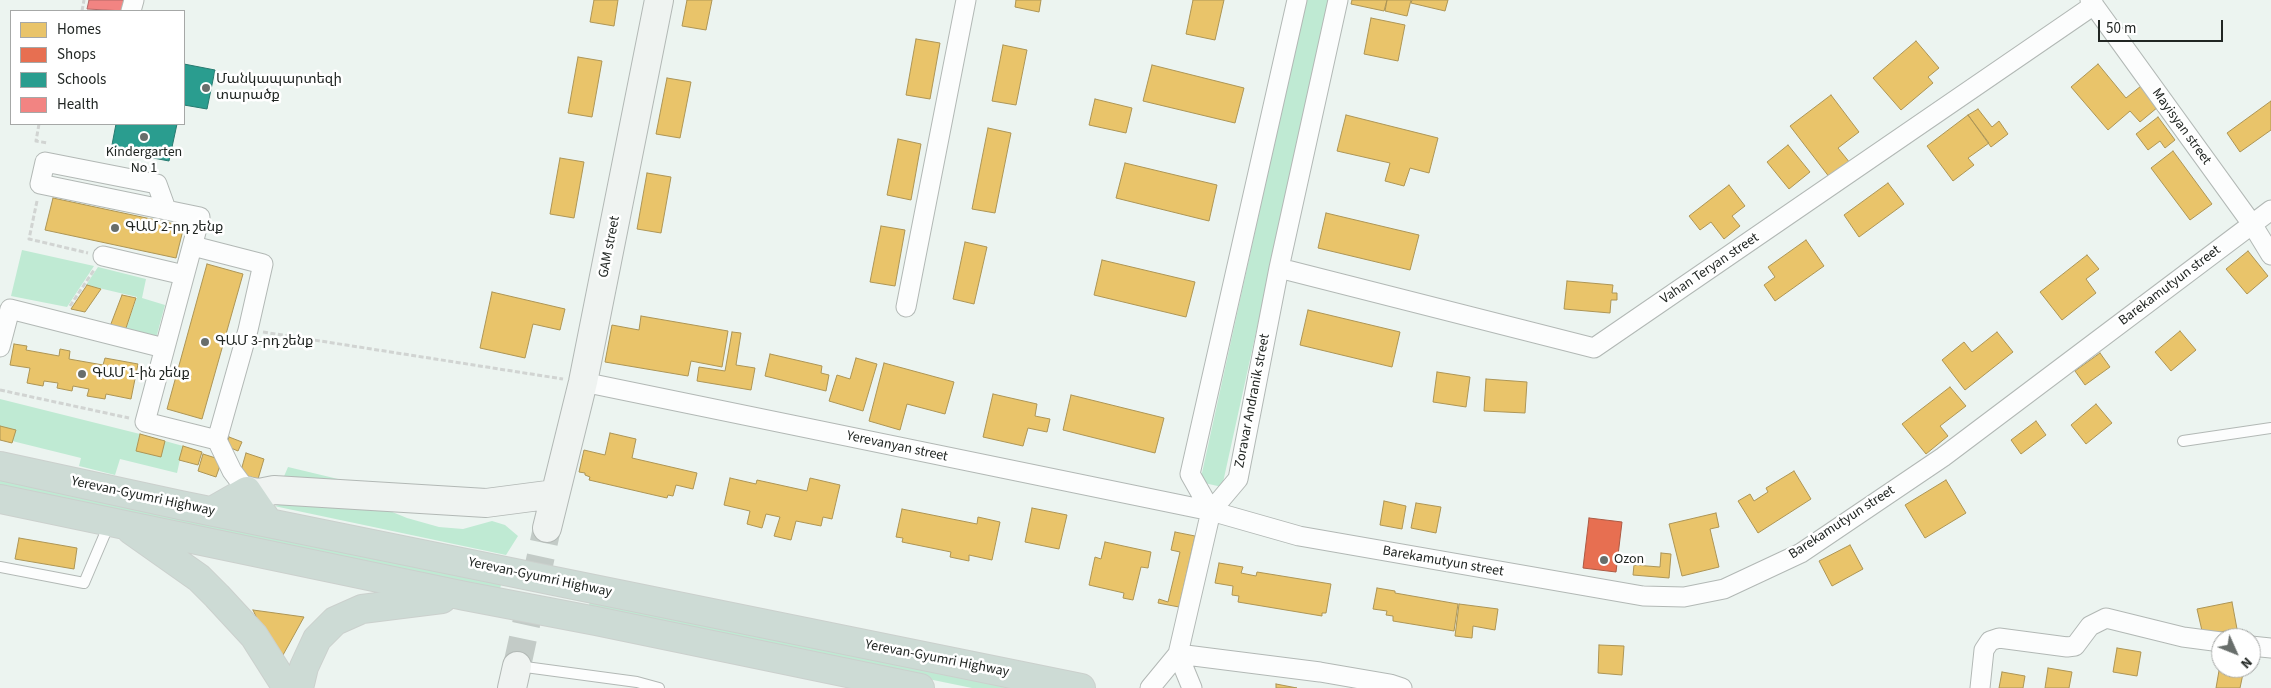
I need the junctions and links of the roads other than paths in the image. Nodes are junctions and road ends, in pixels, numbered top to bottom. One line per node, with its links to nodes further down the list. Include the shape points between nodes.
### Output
1 (659, 0): 17 (street, GAM street)
2 (966, 0): 14 (street)
3 (1297, 0): 26 (street, via 1190,474)
4 (1338, 0): 12 (street, Zoravar Andranik street)
5 (2092, 3): 8 (street, Mayisyan street); 12 (street, Vahan Teryan street, via 1594,348)
6 (166, 209): 6 (street, via 157,184 45,162 40,184); 9 (street, via 200,217)
7 (2271, 210): 8 (street, Barekamutyun street)
8 (2252, 224): 10 (street, Mayisyan street); 26 (street, Barekamutyun street, via 1943,457 1801,553 1724,589 1684,597 1642,596 1299,536)
9 (193, 246): 13 (street); 19 (street, via 263,264)
10 (2271, 255)
11 (103, 256): 13 (street)
12 (1280, 268): 26 (street, Zoravar Andranik street, via 1238,479)
13 (184, 275): 16 (street)
14 (906, 307)
15 (0, 347): 16 (street, via 10,309)
16 (164, 348): 19 (street, via 145,422)
17 (583, 382): 23 (street, GAM street); 26 (street, Yerevanyan street)
18 (2271, 428): 20 (lane)
19 (217, 440): 22 (street, via 232,471)
20 (2183, 441)
21 (0, 466): 25 (highway, Yerevan-Gyumri Highway)
22 (247, 491): 23 (street, via 486,503); 25 (highway); 28 (highway)
23 (555, 494): 29 (street, GAM street)
24 (0, 499): 27 (highway)
25 (212, 511): 28 (highway, Yerevan-Gyumri Highway)
26 (1211, 511): 33 (street)
27 (116, 522): 30 (lane, via 84,583); 31 (highway); 36 (highway, via 198,578 217,596 254,636)
28 (268, 522): 40 (highway, Yerevan-Gyumri Highway)
29 (546, 528)
30 (0, 567)
31 (465, 596): 35 (highway, via 596,621); 37 (highway, via 362,609 335,621 317,639 304,667)
32 (2211, 641): 44 (street, via 2183,638 2106,618 2090,626 2075,646 1999,638 1990,641 1984,650)
33 (1178, 654): 41 (street); 42 (street); 43 (street, via 1320,672)
34 (515, 677): 38 (lane, via 637,682)
35 (866, 683): 39 (highway)
36 (287, 688)
37 (299, 688)
38 (659, 688)
39 (920, 688)
40 (1080, 688)
41 (1150, 688)
42 (1192, 688)
43 (1402, 688)
44 (1980, 688)

